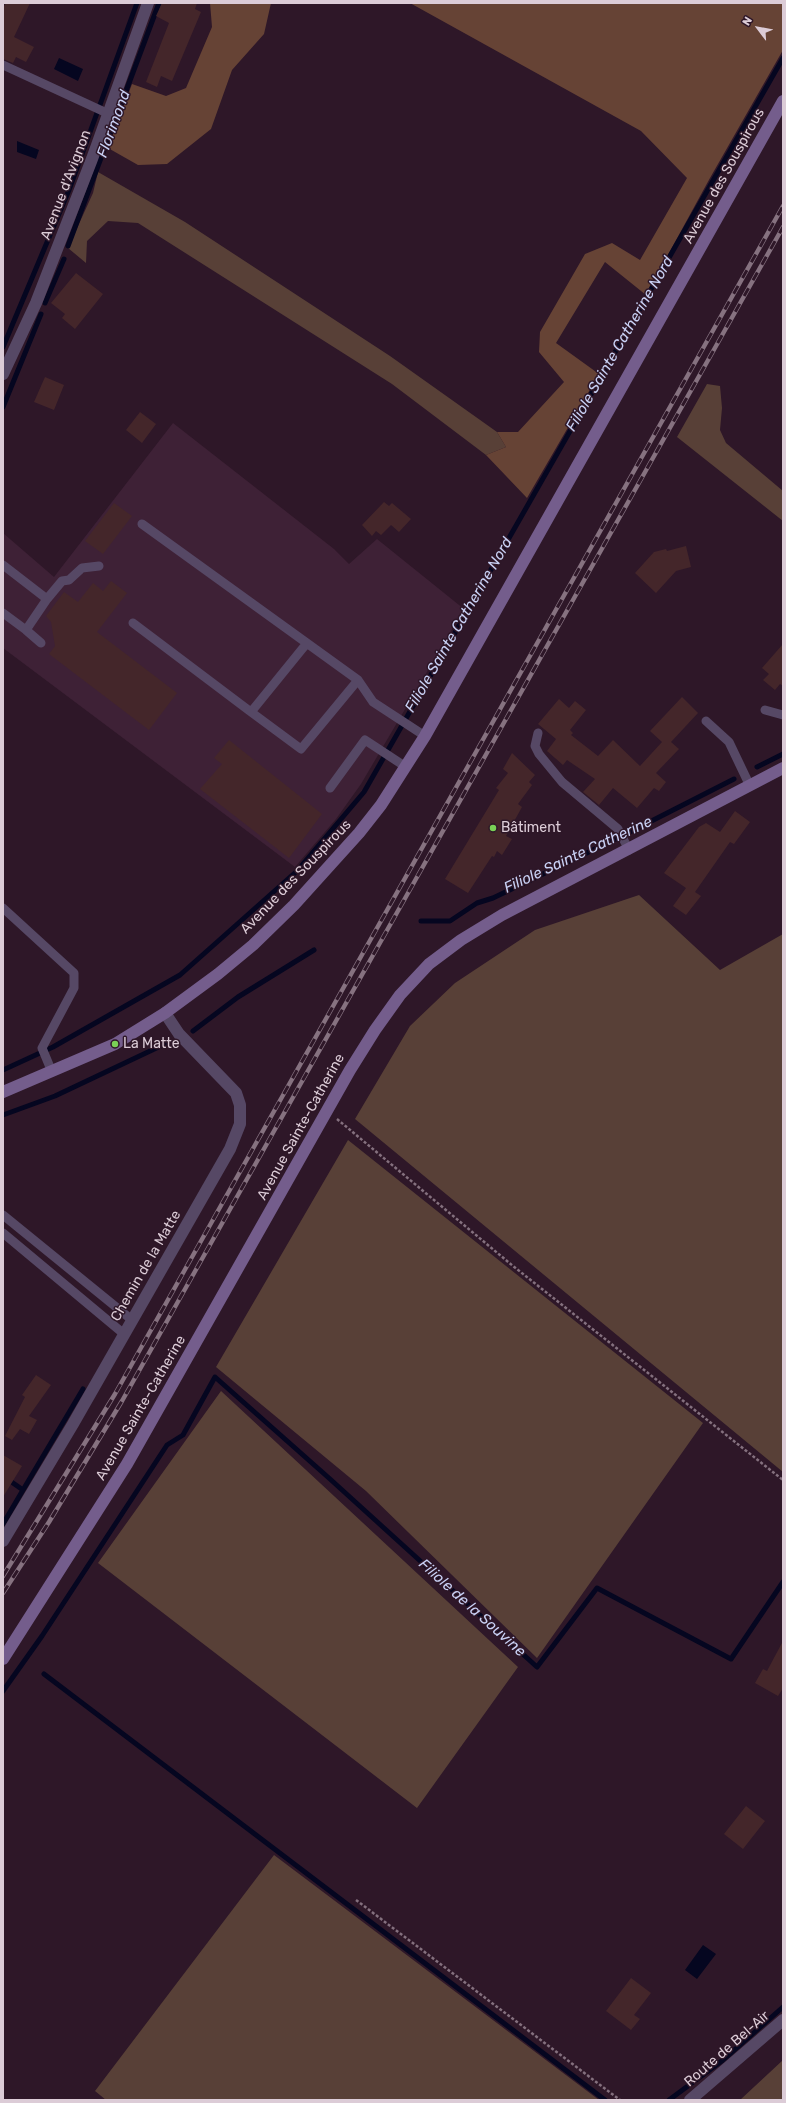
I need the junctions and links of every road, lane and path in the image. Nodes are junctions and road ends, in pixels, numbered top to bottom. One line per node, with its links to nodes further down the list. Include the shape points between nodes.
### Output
1 (148, 3): 4 (street, Avenue d'Avignon)
2 (3, 65): 4 (lane)
3 (783, 101): 21 (main road, Avenue des Souspirous)
4 (109, 114): 5 (street, Avenue d'Avignon, via 36,303)
5 (3, 374)
6 (142, 524): 14 (lane)
7 (3, 565): 9 (lane)
8 (99, 566): 9 (lane, via 82,568 69,580 62,581)
9 (46, 599): 12 (lane)
10 (3, 613): 12 (lane)
11 (133, 622): 17 (lane)
12 (26, 630): 13 (lane)
13 (41, 643)
14 (307, 643): 15 (lane); 17 (lane)
15 (358, 680): 17 (lane, via 301,749); 21 (lane, via 373,702)
16 (765, 710): 18 (lane)
17 (251, 712)
18 (783, 715)
19 (706, 721): 24 (lane, via 729,742)
20 (538, 733): 26 (lane, via 535,746 539,754 562,782 618,829)
21 (425, 736): 22 (main road, Avenue des Souspirous)
22 (406, 767): 25 (lane, via 365,740); 28 (main road, Avenue des Souspirous, via 359,833 294,905 247,950)
23 (783, 768): 24 (main road, Avenue Sainte-Catherine)
24 (750, 786): 26 (main road, Avenue Sainte-Catherine)
25 (330, 788)
26 (627, 845): 31 (main road, Avenue Sainte-Catherine, via 502,915 461,940 429,964 400,995 375,1030)
27 (3, 908): 29 (lane, via 74,972 74,988 42,1048)
28 (165, 1013): 29 (main road, Avenue des Souspirous, via 115,1044); 34 (street, Chemin de la Matte, via 179,1034 236,1093 240,1105 240,1124 230,1149)
29 (52, 1072): 30 (main road, Avenue des Souspirous)
30 (3, 1092)
31 (327, 1111): 36 (path, via 513,1266); 40 (main road, Avenue Sainte-Catherine, via 127,1464)
32 (3, 1215): 34 (lane)
33 (3, 1233): 35 (lane)
34 (132, 1320): 35 (street, Chemin de la Matte)
35 (124, 1334): 38 (street, Chemin de la Matte)
36 (783, 1480)
37 (3, 1518): 38 (street)
38 (14, 1525): 39 (street, Chemin de la Matte)
39 (3, 1541)
40 (3, 1659)
41 (356, 1900): 43 (path)
42 (783, 2020): 44 (street, Route de Bel-Air)
43 (620, 2100)
44 (690, 2100)

